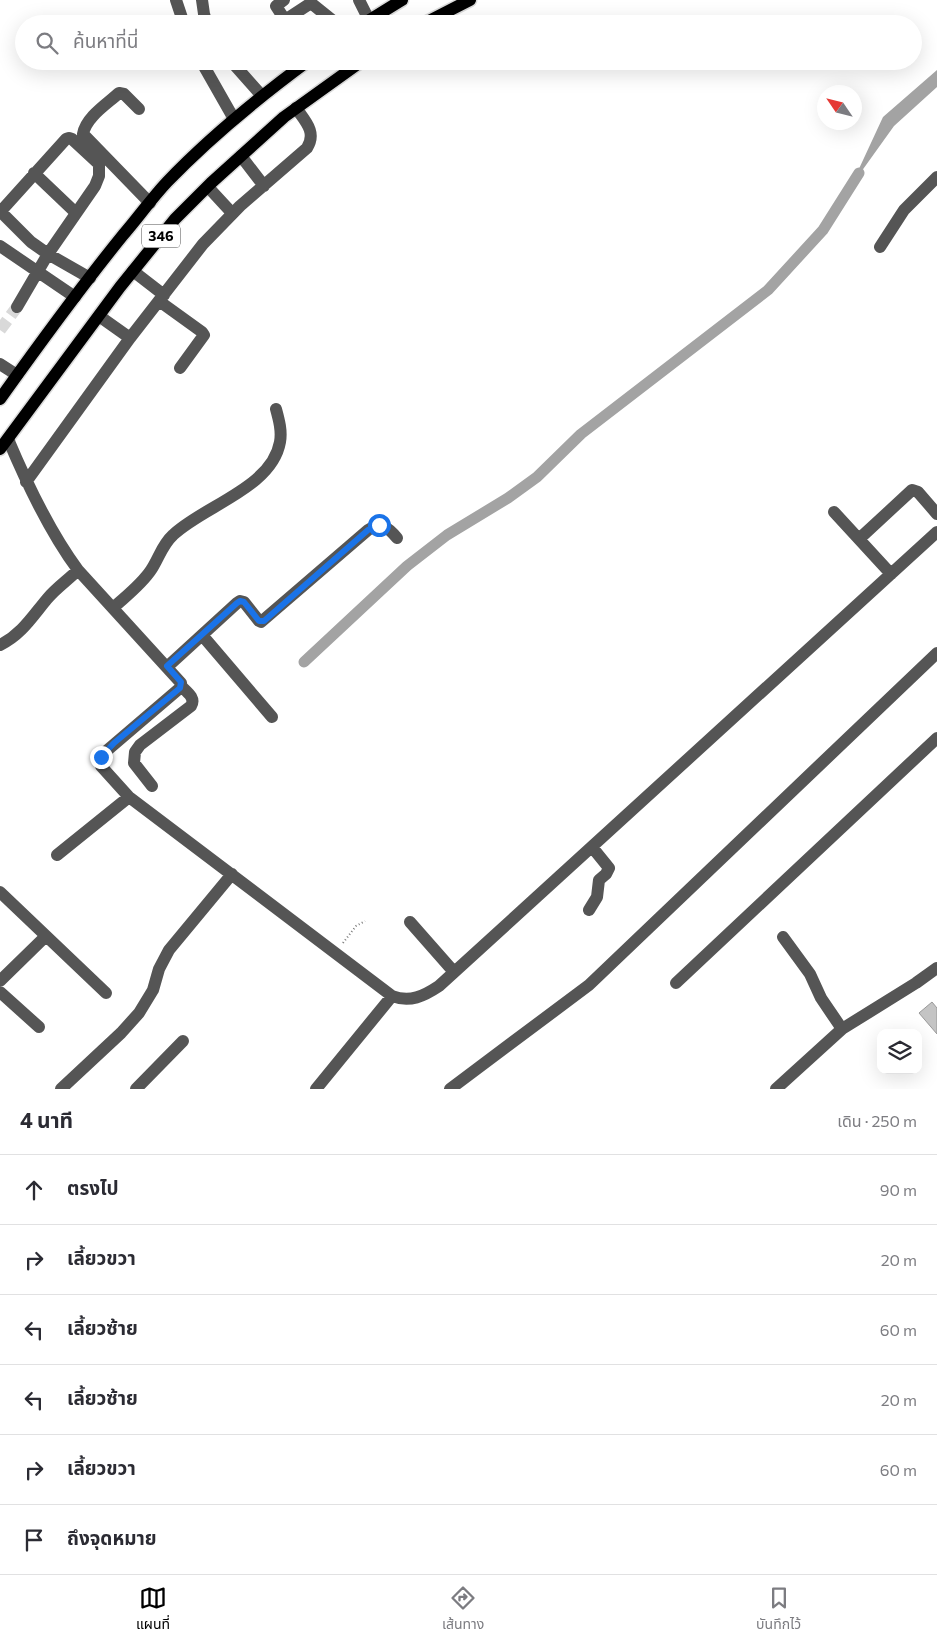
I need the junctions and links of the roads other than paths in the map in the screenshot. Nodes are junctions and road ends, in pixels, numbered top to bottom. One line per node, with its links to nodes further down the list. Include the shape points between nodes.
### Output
1 (176, 0): 8 (street)
2 (202, 0): 9 (street)
3 (284, 0): 10 (street, via 276,6)
4 (359, 0): 13 (street)
5 (402, 0): 14 (main road)
6 (470, 0): 15 (main road)
7 (310, 1): 11 (street); 12 (street)
8 (181, 15)
9 (204, 15)
10 (282, 15)
11 (295, 15)
12 (326, 15)
13 (364, 15)
14 (377, 15)
15 (441, 15)
16 (207, 70): 23 (street)
17 (239, 70): 20 (street)
18 (296, 70): 20 (main road, 346)
19 (349, 70): 21 (main road, 346)
20 (262, 96): 23 (main road, 346)
21 (296, 108): 24 (main road, 346); 28 (street, via 311,131 310,144)
22 (139, 109): 29 (street, via 119,93 94,115 83,134)
23 (234, 119): 29 (main road, 346, via 202,147)
24 (241, 156): 27 (main road, 346); 28 (street)
25 (34, 173): 30 (street); 31 (street); 31 (street, via 63,140 69,138 99,164 97,181)
26 (937, 177): 34 (street, via 904,210)
27 (208, 186): 32 (street); 36 (main road, 346, via 175,219)
28 (264, 186): 32 (street)
29 (150, 203): 38 (main road, 346)
30 (0, 211): 35 (street, via 17,230)
31 (76, 213): 35 (street)
32 (232, 214): 40 (street, via 203,244)
33 (0, 246): 37 (street)
34 (880, 247)
35 (48, 254): 37 (street); 38 (street)
36 (133, 271): 40 (street); 42 (main road, 346)
37 (38, 272): 39 (street); 41 (street)
38 (90, 278): 39 (main road, 346)
39 (75, 297): 46 (main road, 346)
40 (161, 298): 43 (street); 45 (street, via 204,335)
41 (17, 307)
42 (99, 316): 43 (street); 49 (main road, 346)
43 (130, 338): 51 (street)
44 (0, 364): 46 (street)
45 (180, 368)
46 (17, 375): 47 (main road, 346)
47 (1, 397)
48 (276, 409): 59 (street, via 281,441 274,459 256,479 236,494 182,526 167,541 145,577)
49 (8, 439): 50 (main road, 346); 51 (street)
50 (0, 450)
51 (26, 482): 57 (street)
52 (834, 512): 56 (street)
53 (937, 514): 56 (street, via 918,492 912,490)
54 (937, 532): 58 (street)
55 (397, 538): 60 (street, via 376,525 264,621 259,621 240,601)
56 (859, 539): 58 (street)
57 (78, 570): 59 (street); 61 (street, via 46,600 19,634)
58 (891, 574): 69 (street)
59 (113, 608): 63 (street)
60 (202, 635): 63 (street); 65 (street)
61 (0, 645)
62 (937, 653): 90 (street, via 590,985)
63 (165, 665): 64 (street)
64 (181, 686): 67 (street, via 193,702 140,744 135,752 134,763); 68 (street, via 101,757 101,766)
65 (272, 717)
66 (937, 738): 80 (street)
67 (152, 786)
68 (129, 797): 70 (street); 71 (street)
69 (592, 847): 73 (street, via 609,868 599,880 597,897); 78 (street)
70 (57, 855)
71 (232, 874): 83 (street); 87 (street, via 169,950 153,990 139,1013)
72 (0, 892): 75 (street)
73 (589, 910)
74 (410, 922): 78 (street)
75 (46, 936): 79 (street); 82 (street)
76 (783, 937): 85 (street, via 810,974 821,998)
77 (937, 968): 85 (street)
78 (454, 972): 83 (street, via 423,997 407,999)
79 (0, 981)
80 (676, 983)
81 (0, 992): 84 (street)
82 (106, 993)
83 (392, 996): 89 (street)
84 (39, 1028)
85 (842, 1029): 91 (street)
86 (183, 1041): 88 (street)
87 (61, 1089)
88 (136, 1089)
89 (316, 1089)
90 (450, 1089)
91 (776, 1089)

